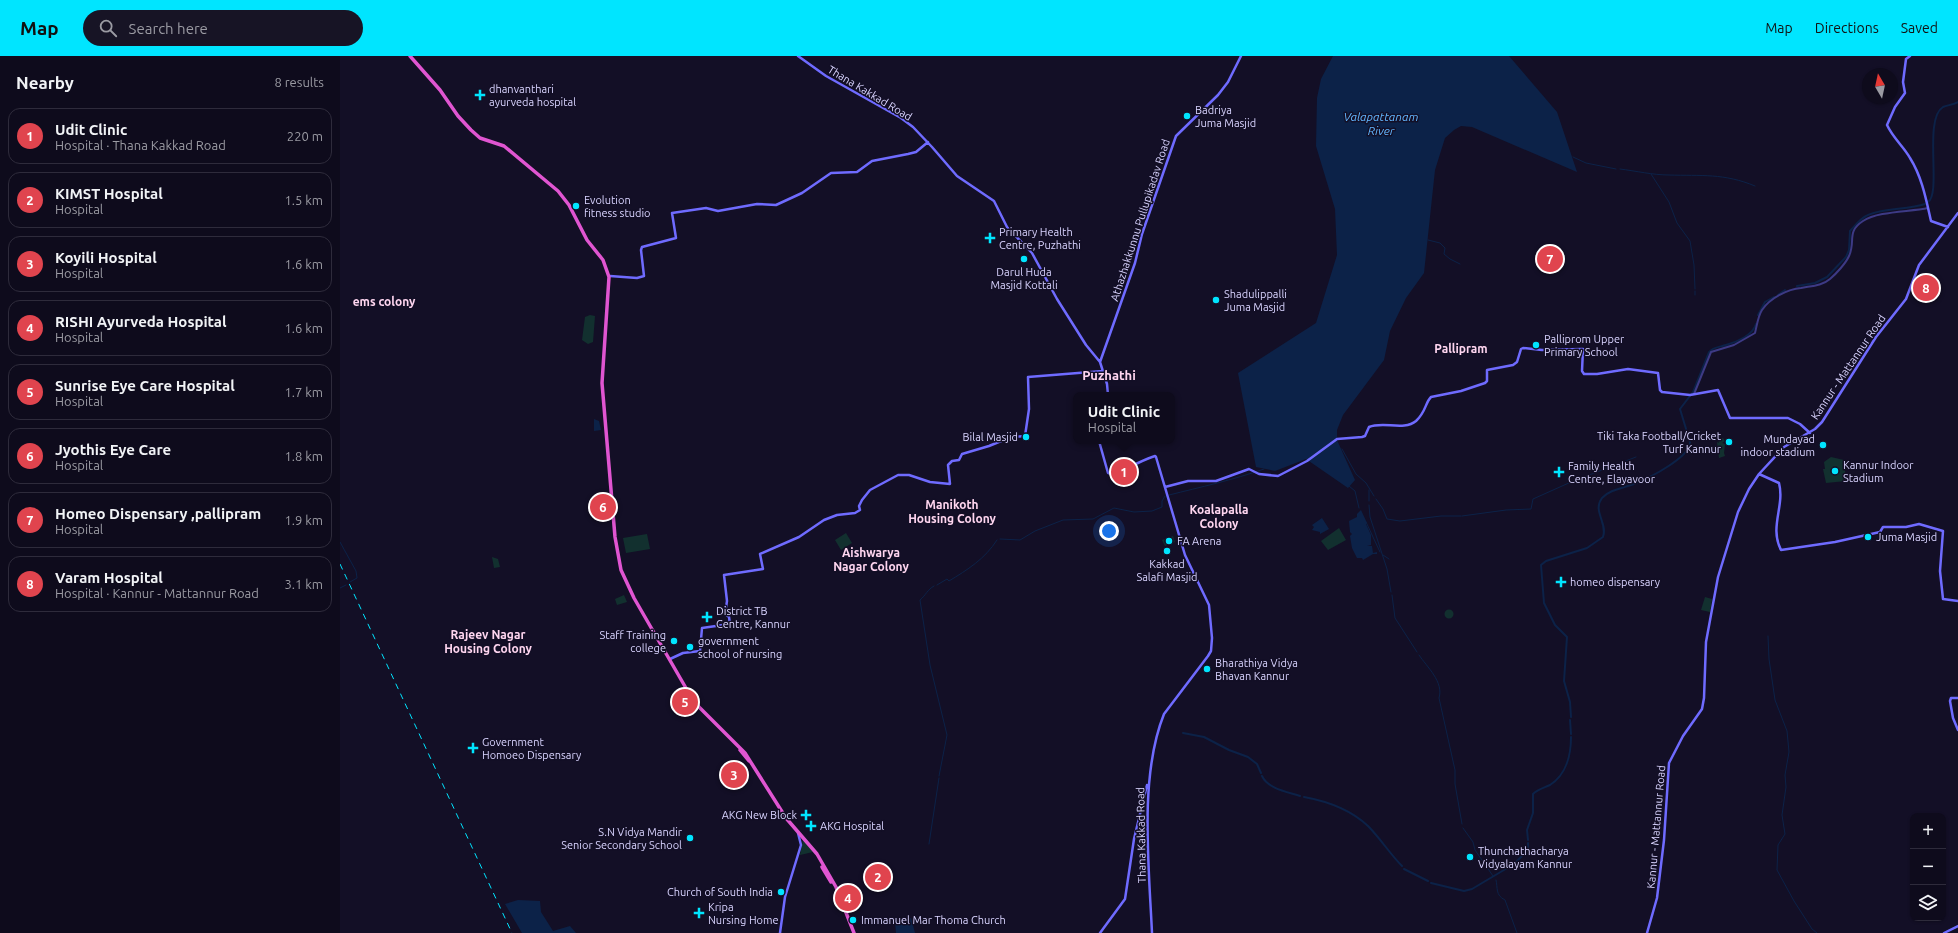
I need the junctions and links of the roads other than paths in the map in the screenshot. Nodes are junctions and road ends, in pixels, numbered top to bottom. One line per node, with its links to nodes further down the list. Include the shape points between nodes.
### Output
1 (411, 56): 9 (highway, via 471,130 480,138 504,146 558,191 569,205 585,236 606,262)
2 (798, 56): 5 (main road, Thana Kakkad Road, via 826,76 901,118)
3 (1241, 56): 10 (main road, Athazhakkunnu Pullupikadav Road, via 1228,82 1218,95 1176,136)
4 (1910, 56): 6 (main road, via 1906,59 1903,79 1905,95 1895,107 1887,125 1910,158 1923,186)
5 (928, 142): 9 (main road, via 916,152 872,161 857,172 831,173 802,193 776,205 754,205 718,211 706,208 672,214 676,238 642,247 643,278); 10 (main road, Thana Kakkad Road, via 957,176 994,201 1007,227 1032,253 1057,299)
6 (1928, 208): 8 (main road, via 1931,221); 13 (street, via 1864,220 1851,235 1852,248 1849,257 1829,280 1814,287 1788,291 1766,304 1755,333 1734,345 1711,352)
7 (1958, 213): 8 (main road, Kannur - Mattannur Road)
8 (1948, 227): 14 (main road, Kannur - Mattannur Road, via 1919,266 1906,299 1876,337 1822,422)
9 (609, 276): 19 (highway, via 602,376 618,560 625,581)
10 (1100, 362): 11 (main road, Thana Kakkad Road)
11 (1104, 371): 12 (main road, Thana Kakkad Road); 19 (main road, via 1028,377 1029,409 1025,436 1011,437 962,454 960,460 952,461 948,465 950,484 930,482 909,475 892,477 870,490 859,506 860,510 855,514 837,515 824,520 800,537 760,554 763,569 724,575 726,614 730,624 702,628 700,651 683,653)
12 (1108, 392)
13 (1693, 394): 14 (main road, via 1718,390 1730,418 1788,418); 17 (main road, via 1660,392 1658,373 1628,369 1584,374 1583,349 1523,348 1513,365 1487,370 1485,383 1431,397 1425,412 1414,422 1374,426 1368,429 1365,436 1337,439 1307,461 1278,476 1246,470 1216,481 1186,481)
14 (1810, 432): 16 (main road, Kannur - Mattannur Road, via 1784,448)
15 (1100, 444): 17 (main road, Thana Kakkad Road, via 1108,473 1111,474 1155,456)
16 (1759, 474): 18 (main road, via 1779,483 1780,501 1776,522 1781,550 1880,532 1886,526 1906,527 1917,524 1940,528 1943,531 1940,571 1943,599); 29 (main road, Kannur - Mattannur Road, via 1738,511 1718,577 1706,642 1702,709 1683,736 1669,763 1657,898)
17 (1165, 487): 22 (main road, Thana Kakkad Road, via 1185,555 1209,605 1212,644 1208,656 1164,714)
18 (1958, 601)
19 (669, 659): 23 (highway, via 695,706 741,751)
20 (1958, 698): 21 (main road, via 1951,698 1950,701)
21 (1958, 730)
22 (1148, 783): 27 (main road, via 1134,839 1125,899); 28 (main road, Thana Kakkad Road)
23 (798, 832): 25 (main road, via 801,845 788,883); 26 (highway, via 823,866)
24 (1958, 926): 30 (main road)
25 (780, 933)
26 (853, 933)
27 (1100, 933)
28 (1152, 933)
29 (1646, 933)
30 (1944, 933)

